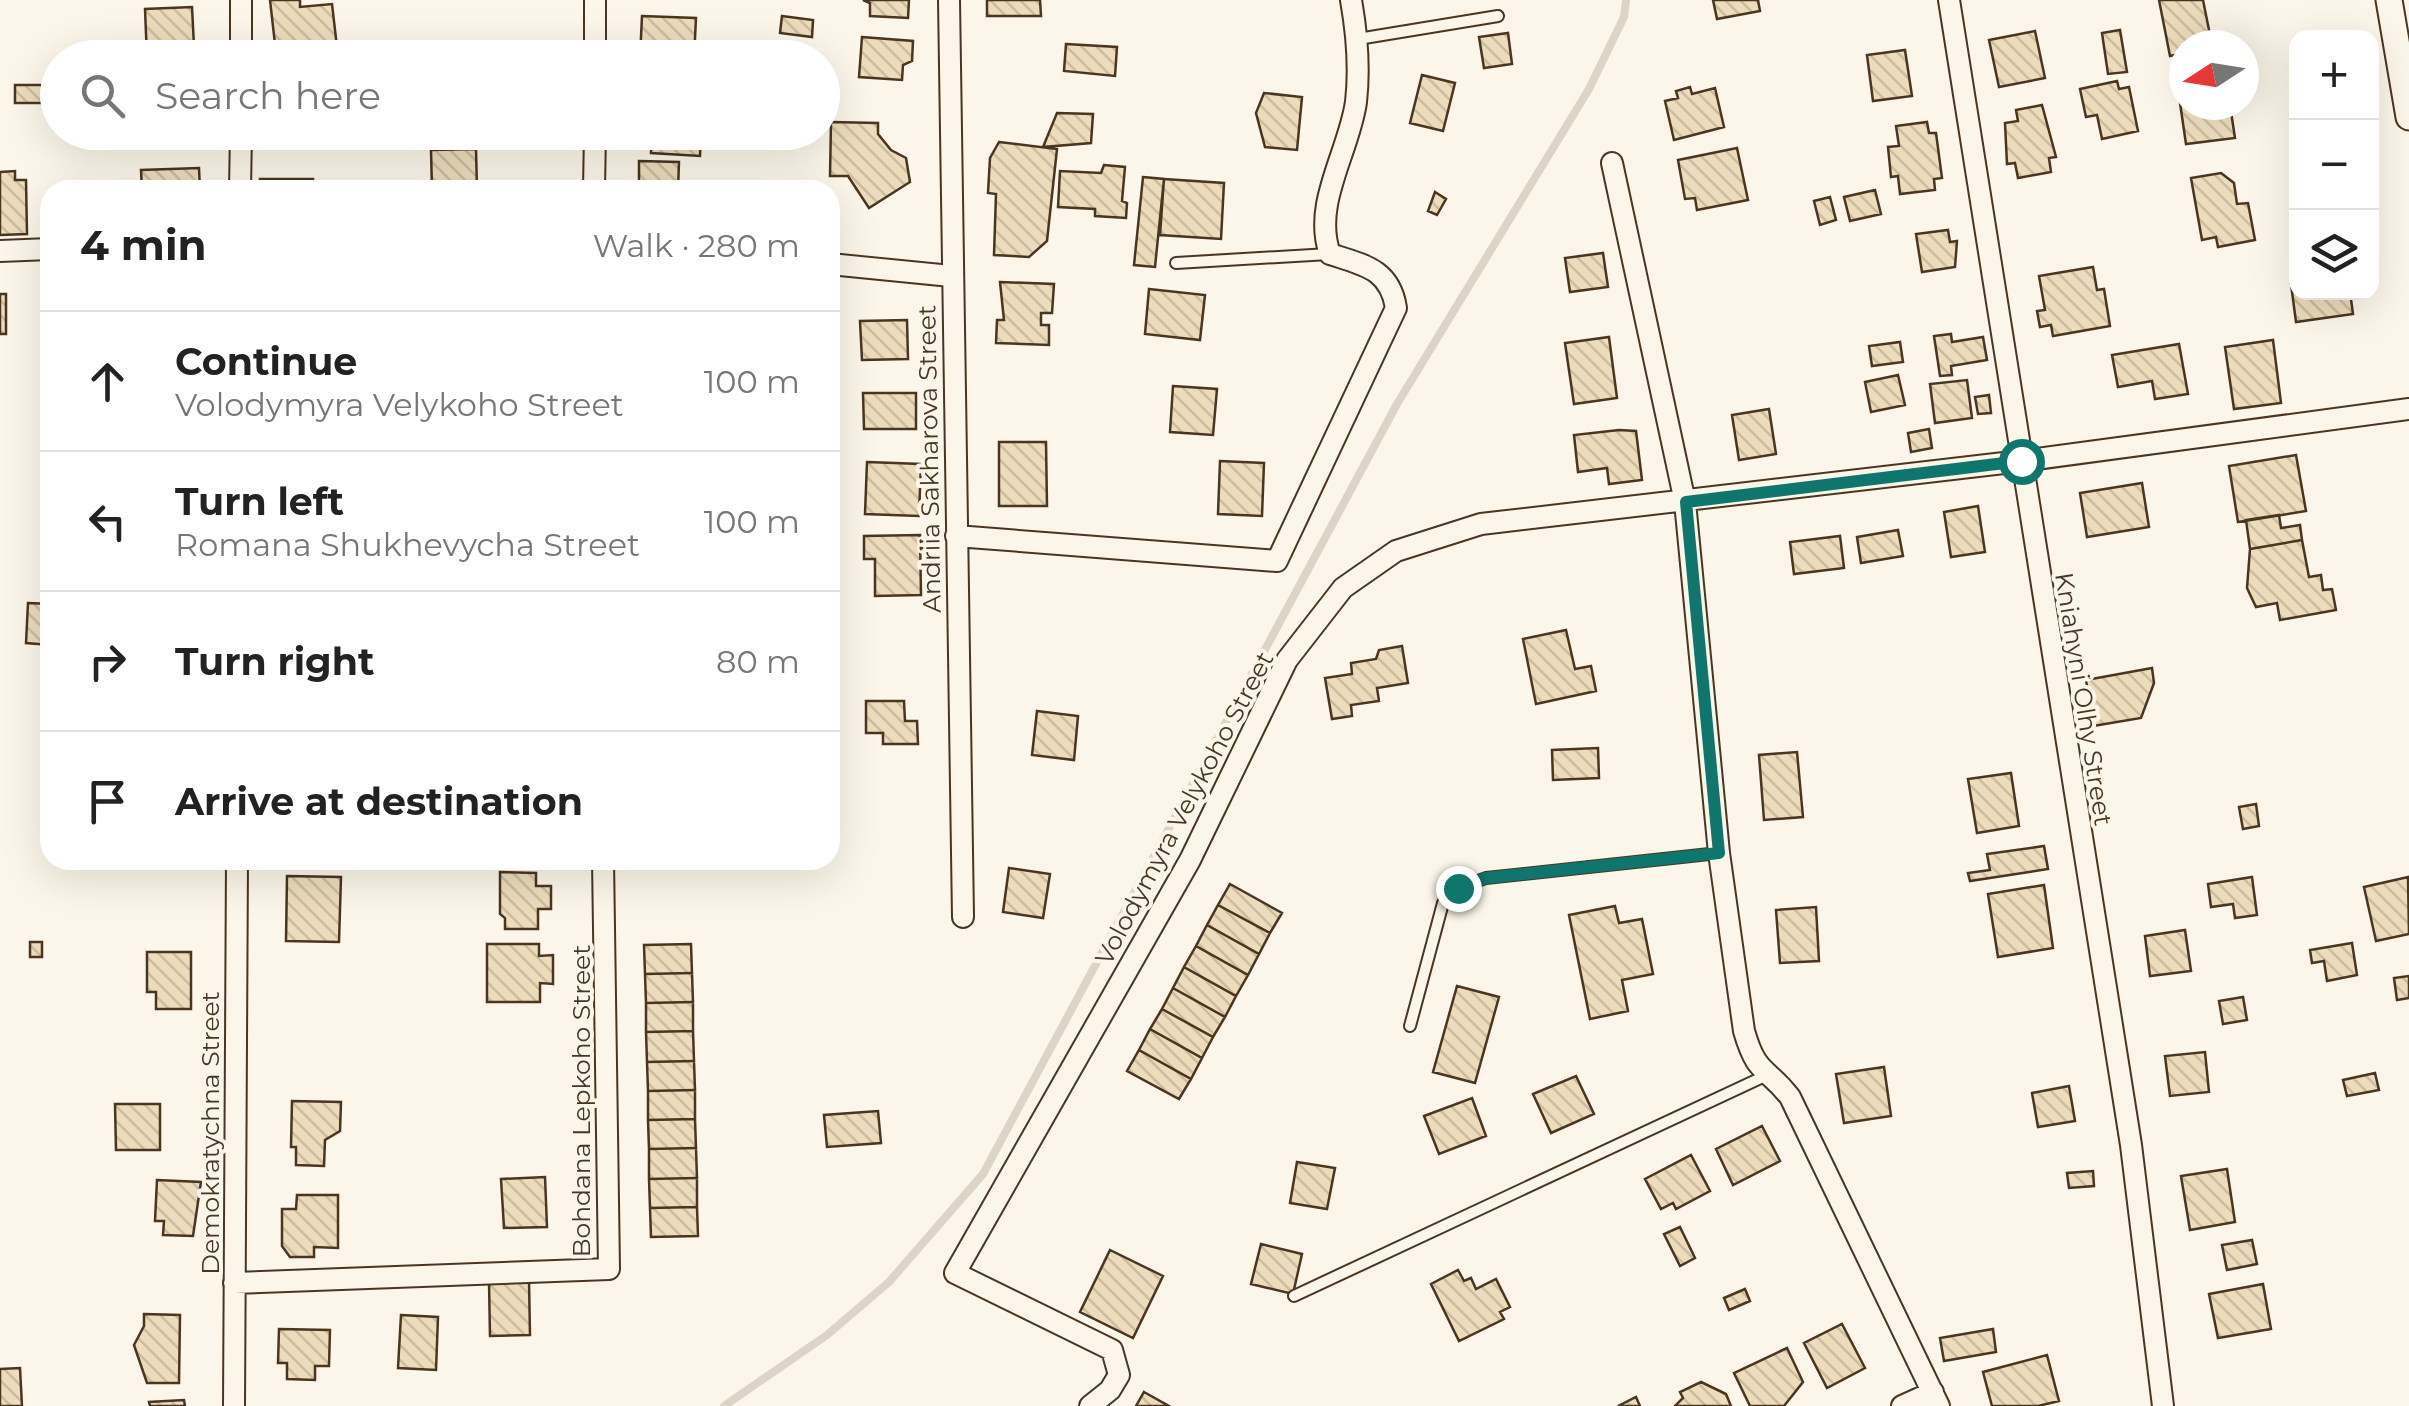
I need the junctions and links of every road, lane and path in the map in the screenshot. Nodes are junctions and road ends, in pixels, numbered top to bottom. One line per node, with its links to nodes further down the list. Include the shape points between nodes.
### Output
1 (241, 0): 9 (street)
2 (596, 0): 10 (street)
3 (949, 0): 22 (street, Andriia Sakharova Street)
4 (1351, 0): 8 (street)
5 (1949, 0): 24 (street, Kniahyni Olhy Street)
6 (2390, 0): 11 (street)
7 (1498, 16): 8 (lane)
8 (1358, 39): 19 (street, via 1356,104 1322,225)
9 (241, 40)
10 (595, 40)
11 (2409, 117)
12 (241, 150): 15 (street)
13 (595, 150): 16 (street)
14 (1612, 164): 25 (street)
15 (240, 180)
16 (594, 180)
17 (40, 249): 18 (street)
18 (0, 251)
19 (1330, 254): 20 (lane); 26 (street, via 1379,271 1393,287 1396,308 1276,561)
20 (1176, 263)
21 (840, 265): 22 (street)
22 (951, 276): 26 (street, Andriia Sakharova Street)
23 (2409, 409): 24 (street, Volodymyra Velykoho Street)
24 (2021, 461): 25 (street, Volodymyra Velykoho Street); 39 (street, Kniahyni Olhy Street, via 2130,1145)
25 (1686, 502): 27 (street); 37 (street, Volodymyra Velykoho Street, via 1480,524 1396,551 1344,588 1287,660 1190,860 955,1273 1112,1350 1119,1376)
26 (956, 536): 30 (street, Andriia Sakharova Street)
27 (1719, 853): 31 (lane, via 1486,878 1458,888 1443,903); 32 (street, via 1744,1031)
28 (236, 870): 33 (street, Demokratychna Street)
29 (604, 870): 33 (street, Bohdana Lepkoho Street, via 610,1269)
30 (963, 918)
31 (1410, 1026)
32 (1766, 1076): 34 (lane); 35 (street, via 1790,1097)
33 (234, 1284): 36 (street, Demokratychna Street)
34 (1294, 1296)
35 (1936, 1399): 38 (street)
36 (234, 1406)
37 (1090, 1406)
38 (1902, 1406)
39 (2163, 1406)

